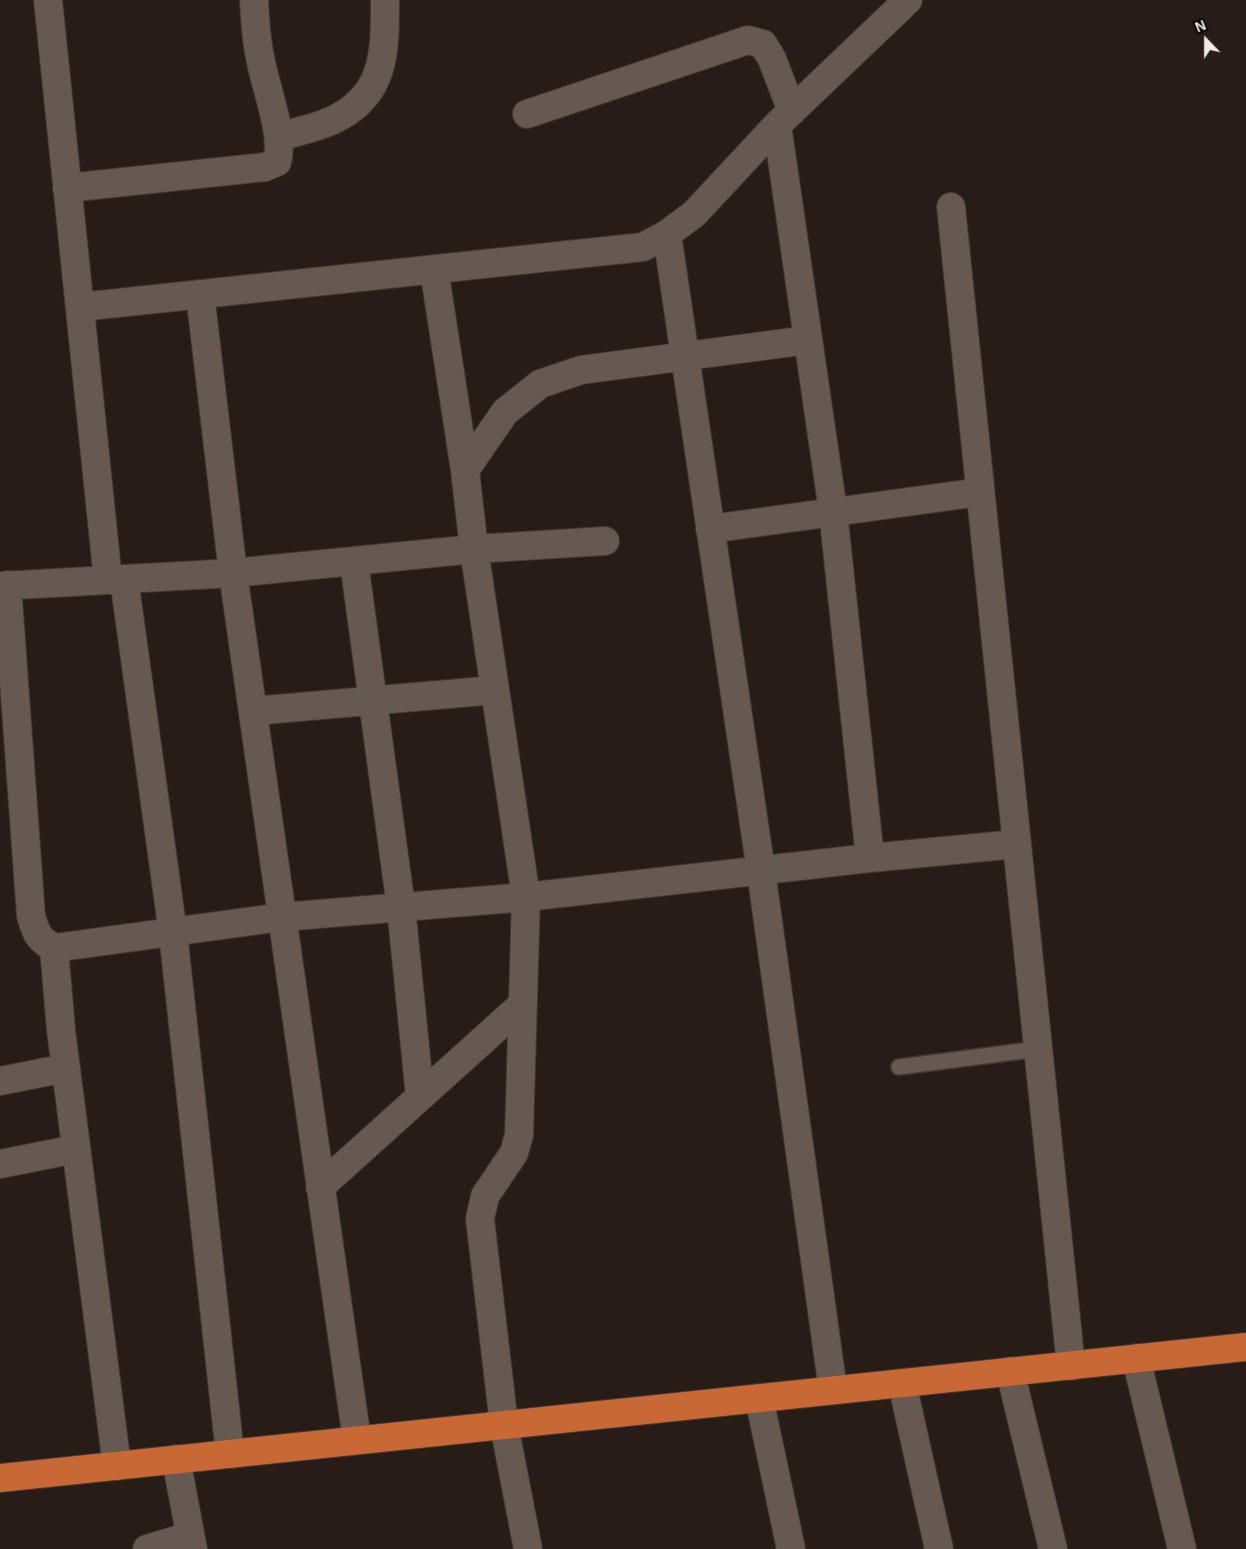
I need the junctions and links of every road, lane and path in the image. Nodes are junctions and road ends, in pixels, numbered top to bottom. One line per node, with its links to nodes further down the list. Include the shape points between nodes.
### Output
1 (48, 0): 8 (street)
2 (254, 0): 7 (street, via 259,55)
3 (385, 0): 7 (street, via 385,37 380,72 370,92 349,111 331,121)
4 (908, 0): 6 (street)
5 (527, 114): 6 (street, via 748,40 762,44 772,59)
6 (784, 118): 10 (street, via 694,214); 14 (street)
7 (279, 137): 8 (street, via 278,162 265,166)
8 (67, 188): 13 (street)
9 (951, 207): 17 (street)
10 (667, 234): 11 (street, via 643,247); 15 (street)
11 (434, 269): 12 (street); 16 (street)
12 (200, 294): 13 (street); 23 (street)
13 (80, 307): 24 (street)
14 (808, 340): 15 (street); 18 (street)
15 (685, 356): 16 (street, via 580,370 540,384 505,412); 19 (street)
16 (465, 470): 21 (street)
17 (980, 492): 18 (street); 29 (street)
18 (833, 511): 19 (street); 30 (street)
19 (710, 529): 31 (street)
20 (605, 542): 21 (street)
21 (474, 549): 22 (street); 26 (street)
22 (354, 562): 23 (street); 27 (street)
23 (233, 573): 24 (street); 28 (street)
24 (116, 580): 25 (street); 35 (street)
25 (4, 586): 36 (street, via 32,916 42,940)
26 (495, 690): 27 (street); 32 (street)
27 (372, 701): 28 (street); 33 (street)
28 (253, 711): 34 (street)
29 (1017, 844): 30 (street); 38 (street)
30 (870, 858): 31 (street)
31 (761, 871): 32 (street); 51 (street)
32 (526, 897): 33 (street); 37 (street)
33 (401, 907): 34 (street); 42 (street)
34 (282, 917): 35 (street); 45 (street)
35 (173, 932): 36 (street); 55 (street)
36 (54, 948): 40 (street)
37 (523, 1004): 42 (street); 53 (street, via 519,1135 514,1153 485,1196 480,1219)
38 (1038, 1049): 39 (lane); 48 (street)
39 (900, 1067)
40 (66, 1068): 41 (street); 43 (street)
41 (0, 1081)
42 (420, 1096): 45 (street)
43 (76, 1149): 44 (street); 57 (street)
44 (0, 1164)
45 (320, 1187): 54 (street)
46 (1246, 1347): 47 (highway)
47 (1136, 1358): 48 (highway); 65 (street)
48 (1071, 1366): 49 (highway)
49 (1010, 1371): 50 (highway); 64 (street)
50 (902, 1383): 51 (highway); 63 (street)
51 (833, 1390): 52 (highway)
52 (759, 1398): 53 (highway); 62 (street)
53 (504, 1425): 54 (highway); 61 (street)
54 (357, 1440): 55 (highway)
55 (230, 1454): 56 (highway)
56 (176, 1460): 57 (highway); 59 (street)
57 (116, 1466): 58 (highway)
58 (0, 1478)
59 (191, 1542): 60 (street)
60 (147, 1549)
61 (528, 1549)
62 (791, 1549)
63 (939, 1549)
64 (1053, 1549)
65 (1182, 1549)

